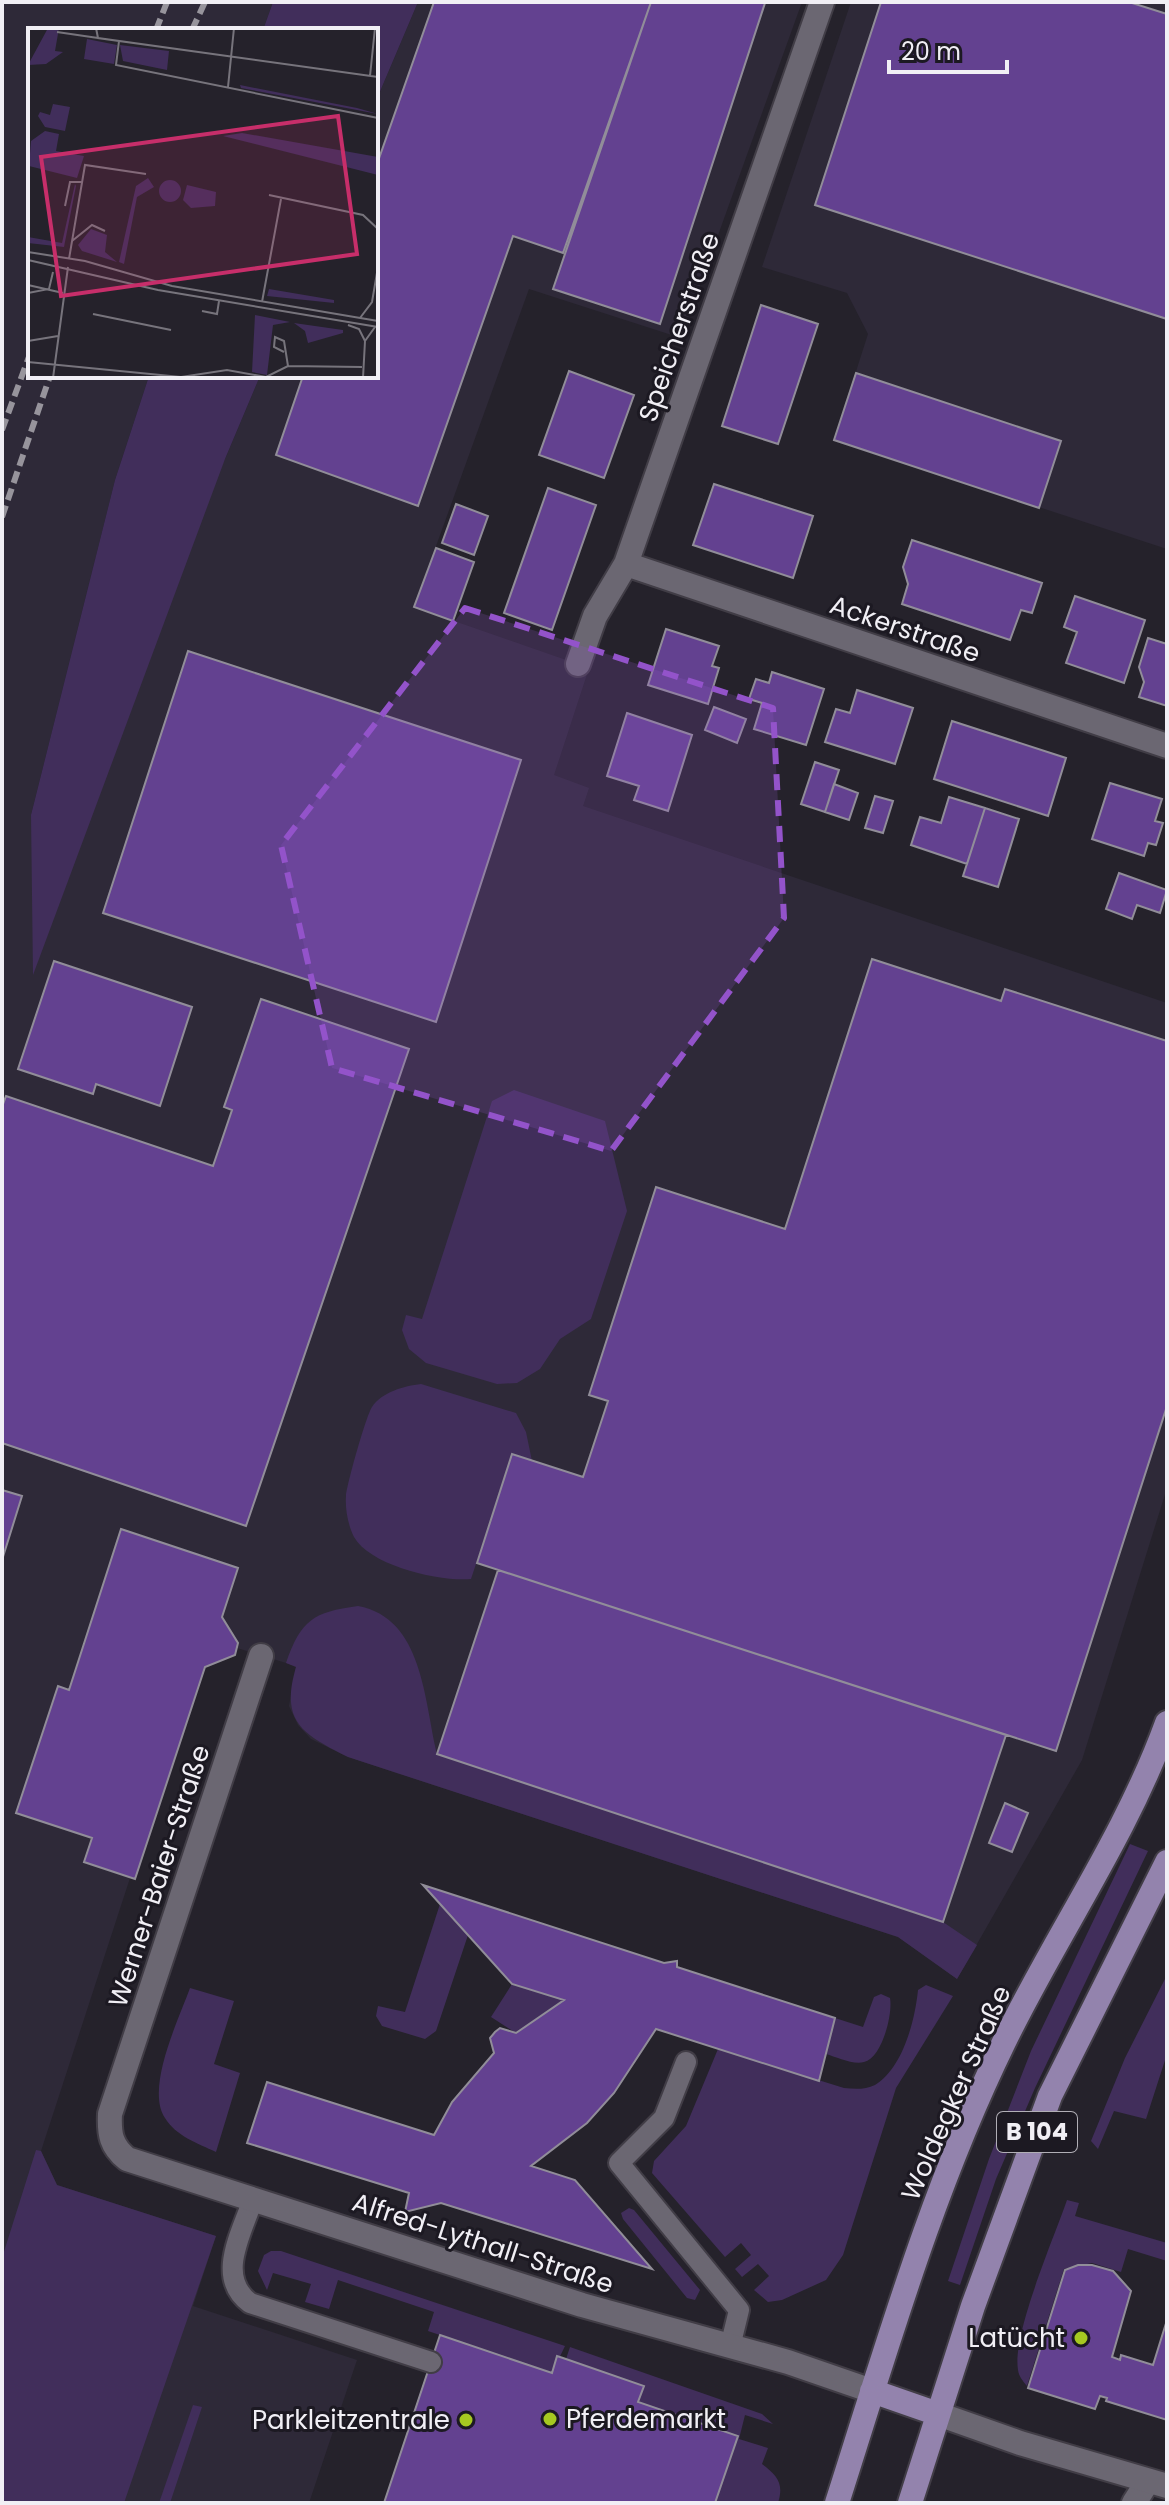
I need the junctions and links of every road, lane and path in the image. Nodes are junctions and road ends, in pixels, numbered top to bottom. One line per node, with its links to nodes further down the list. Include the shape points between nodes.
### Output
1 (822, 2): 2 (street, Speicherstraße)
2 (626, 564): 3 (street, Speicherstraße, via 595,616); 4 (street, Ackerstraße)
3 (578, 664)
4 (1167, 746)
5 (261, 1656): 9 (street, Werner-Baier-Straße)
6 (1167, 1723): 13 (main road, Woldegker Straße / B 104, via 1124,1819 1005,2041 913,2261)
7 (1167, 1862): 14 (main road, B 104, via 1050,2096)
8 (686, 2062): 11 (lane, via 664,2118 619,2163 739,2310)
9 (110, 2114): 10 (street, Alfred-Lythall-Straße, via 109,2132 127,2159)
10 (253, 2199): 11 (street, Alfred-Lythall-Straße); 12 (lane, via 230,2268 241,2296)
11 (730, 2347): 13 (street, Alfred-Lythall-Straße)
12 (431, 2362)
13 (872, 2391): 14 (main road); 16 (main road, Woldegker Straße / B 104)
14 (938, 2414): 15 (street); 17 (main road, B 104)
15 (1158, 2484): 18 (street)
16 (837, 2503)
17 (910, 2503)
18 (1134, 2503)

